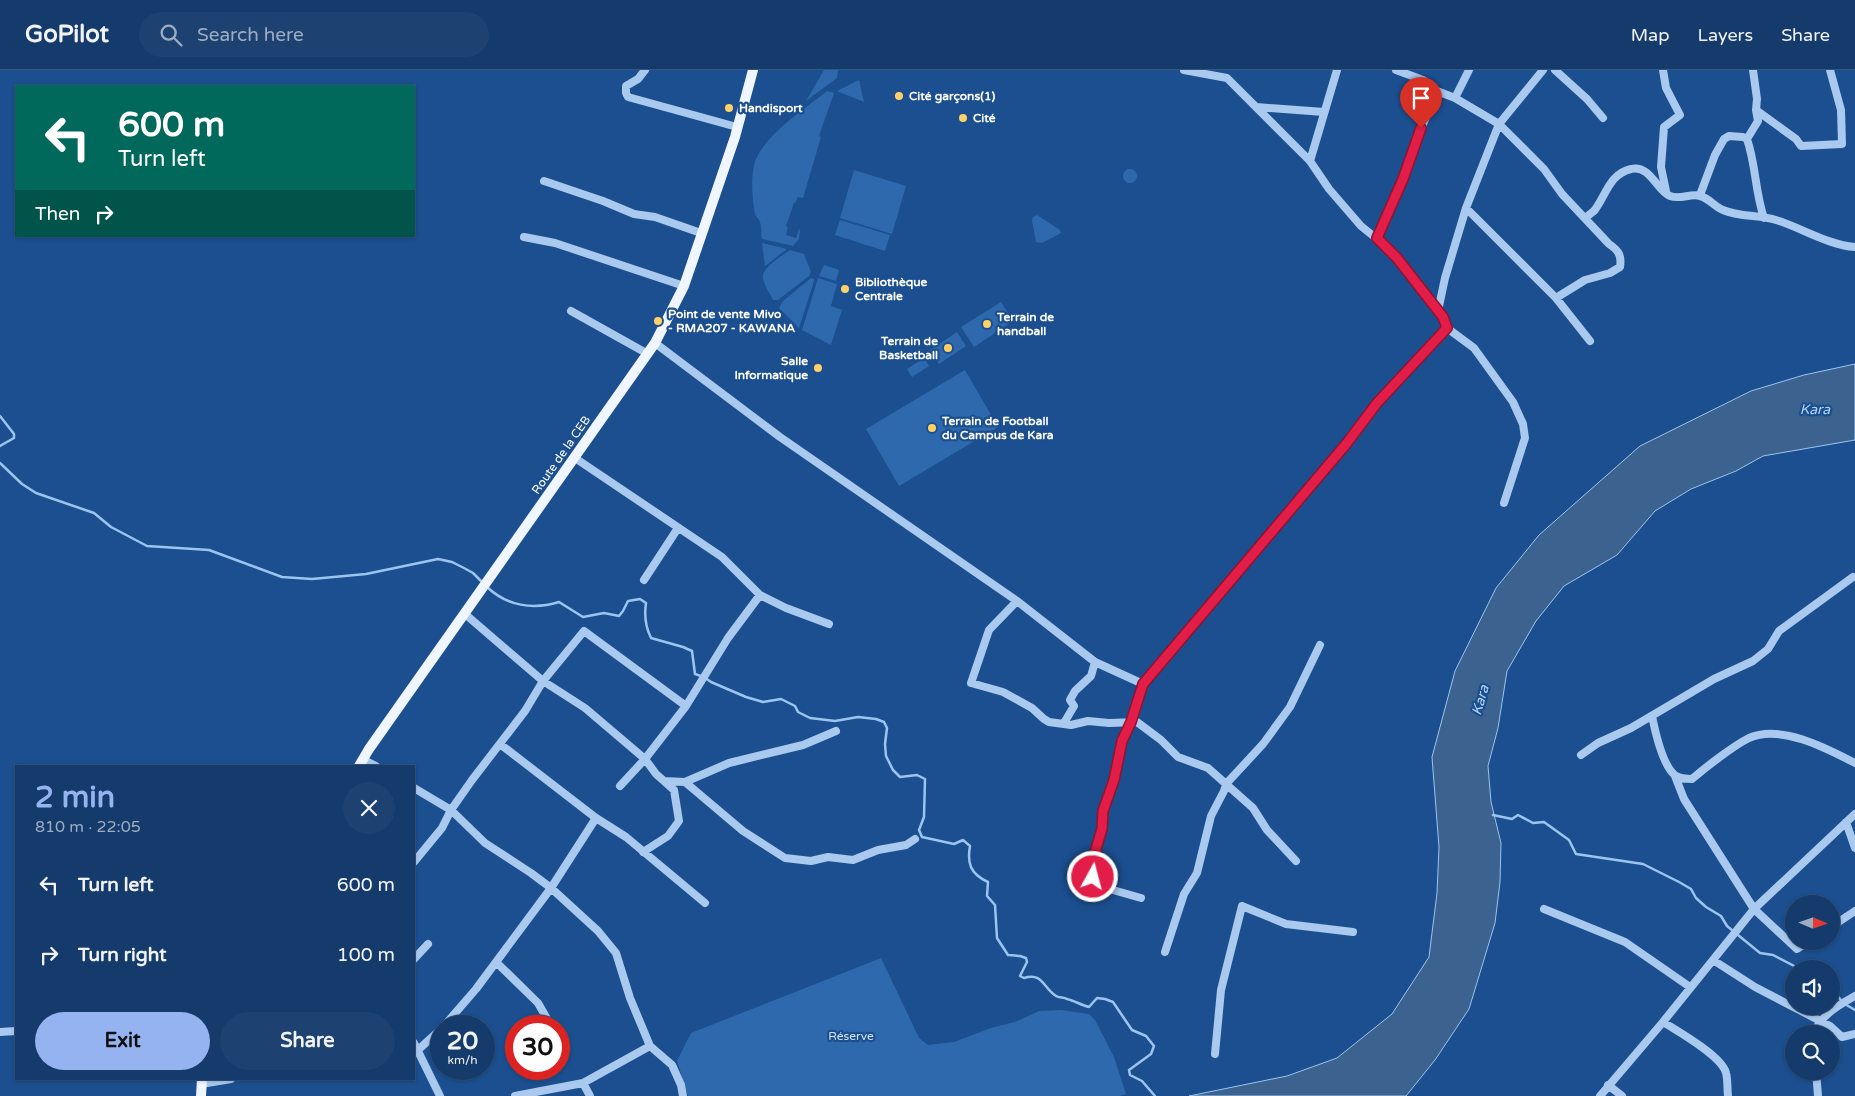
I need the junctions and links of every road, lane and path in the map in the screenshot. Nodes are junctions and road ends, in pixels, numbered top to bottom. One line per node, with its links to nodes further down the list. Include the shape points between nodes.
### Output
1 (645, 70): 19 (street, via 626,86 628,96)
2 (753, 70): 19 (main road, Route de la CEB)
3 (1184, 70): 14 (street, via 1227,78)
4 (1337, 70): 16 (street)
5 (1396, 70): 12 (street, via 1423,80)
6 (1469, 70): 13 (street)
7 (1542, 70): 18 (street)
8 (1556, 70): 17 (street, via 1587,98)
9 (1663, 70): 23 (street, via 1666,88 1680,115 1664,128 1661,167)
10 (1753, 70): 15 (street)
11 (1830, 70): 15 (street, via 1841,110 1842,144 1801,146)
12 (1437, 91): 13 (street); 30 (street)
13 (1455, 98): 18 (street)
14 (1256, 107): 16 (street); 21 (street)
15 (1756, 110): 20 (street, via 1758,121)
16 (1324, 112): 21 (street)
17 (1603, 118)
18 (1499, 124): 25 (street); 26 (street, via 1544,168 1562,194)
19 (737, 128): 28 (main road, Route de la CEB)
20 (1747, 139): 24 (street, via 1728,136 1724,140); 27 (street, via 1758,203)
21 (1310, 161): 30 (street, via 1361,226)
22 (544, 181): 28 (street, via 634,214 655,217)
23 (1667, 195): 24 (street); 26 (street, via 1653,178 1634,168 1608,185 1594,210)
24 (1700, 196): 27 (street, via 1723,210)
25 (1466, 208): 33 (street); 34 (street)
26 (1585, 218): 33 (street, via 1618,250 1620,266 1610,273 1585,280)
27 (1764, 218): 31 (street, via 1842,246)
28 (702, 233): 32 (main road, Route de la CEB)
29 (524, 237): 32 (street, via 555,243)
30 (1377, 238): 34 (street, via 1397,258)
31 (1855, 247)
32 (684, 286): 38 (main road, Route de la CEB)
33 (1556, 298): 37 (street)
34 (1438, 311): 36 (street)
35 (571, 312): 39 (street)
36 (1447, 328): 41 (street, via 1474,348 1513,402 1523,424 1525,438); 52 (street, via 1377,403 1347,443)
37 (1590, 341)
38 (656, 343): 39 (main road, Route de la CEB); 46 (street, via 780,438)
39 (648, 354): 40 (main road, Route de la CEB)
40 (575, 458): 42 (street); 47 (main road, Route de la CEB)
41 (1504, 503)
42 (678, 528): 44 (street); 45 (street, via 722,557)
43 (1854, 578): 54 (street, via 1779,631 1768,649 1753,661)
44 (644, 580)
45 (760, 594): 48 (street); 53 (street)
46 (1017, 601): 50 (street); 56 (street, via 990,630 971,683 1003,692 1032,708 1044,720)
47 (466, 614): 51 (street); 62 (main road, Route de la CEB)
48 (829, 624)
49 (1320, 646): 66 (street, via 1290,707 1263,744)
50 (1095, 662): 52 (street); 56 (street, via 1091,676 1070,700 1074,706)
51 (543, 681): 53 (street, via 584,631); 58 (street, via 526,711); 60 (street, via 585,708)
52 (1143, 684): 55 (street)
53 (686, 706): 60 (street)
54 (1652, 716): 59 (street, via 1598,742); 63 (street, via 1657,742)
55 (1131, 722): 56 (street); 66 (street, via 1149,731 1178,757 1208,768); 79 (street, via 1122,741 1103,811 1093,877 1099,886)
56 (1064, 723)
57 (836, 731): 65 (street, via 803,745 729,764)
58 (500, 744): 69 (street); 71 (street)
59 (1581, 755)
60 (645, 759): 64 (street); 67 (street)
61 (1855, 762): 63 (street, via 1785,735 1761,735 1749,739 1692,779)
62 (362, 763)
63 (1675, 776): 81 (street, via 1684,799)
64 (664, 781): 65 (street); 75 (street, via 674,790 679,821 668,836)
65 (684, 782): 73 (street, via 743,831 785,858 853,860 884,848 906,845)
66 (1226, 784): 77 (street, via 1252,808 1267,830); 88 (street)
67 (620, 786)
68 (415, 789): 69 (street)
69 (451, 810): 76 (street, via 442,828); 78 (street, via 484,844)
70 (1855, 814): 72 (street)
71 (596, 818): 75 (street); 78 (street)
72 (1846, 822): 74 (street); 81 (street)
73 (915, 839)
74 (1855, 848)
75 (643, 852): 80 (street)
76 (415, 858)
77 (1296, 861)
78 (551, 888): 91 (street); 103 (street, via 598,931 616,953)
79 (1141, 898)
80 (705, 903)
81 (1754, 908): 86 (street); 90 (street)
82 (1544, 909): 92 (street, via 1625,942)
83 (1855, 911): 84 (street)
84 (1840, 921)
85 (1353, 932): 105 (street, via 1286,924 1242,906 1222,990)
86 (1785, 938)
87 (428, 944): 89 (street)
88 (1165, 952)
89 (415, 958)
90 (1713, 960): 92 (street); 97 (street, via 1755,988)
91 (496, 962): 94 (street); 95 (street, via 538,1003)
92 (1690, 988): 96 (street)
93 (1855, 996): 97 (street)
94 (453, 1015)
95 (545, 1015)
96 (1663, 1022): 110 (street); 118 (street, via 1712,1055 1726,1071)
97 (1820, 1022): 98 (street); 101 (street, via 1842,1037)
98 (1818, 1025)
99 (15, 1031): 100 (street)
100 (0, 1034)
101 (1855, 1034)
102 (430, 1037): 104 (street)
103 (650, 1046): 109 (street); 115 (street, via 672,1065)
104 (416, 1047): 112 (street)
105 (1215, 1054)
106 (216, 1080): 108 (street)
107 (1817, 1080): 119 (street)
108 (202, 1081): 111 (main road)
109 (583, 1083): 113 (street); 114 (street)
110 (1608, 1085): 116 (street); 117 (street)
111 (201, 1096)
112 (440, 1096)
113 (515, 1096)
114 (590, 1096)
115 (683, 1096)
116 (1600, 1096)
117 (1622, 1096)
118 (1728, 1096)
119 (1818, 1096)

